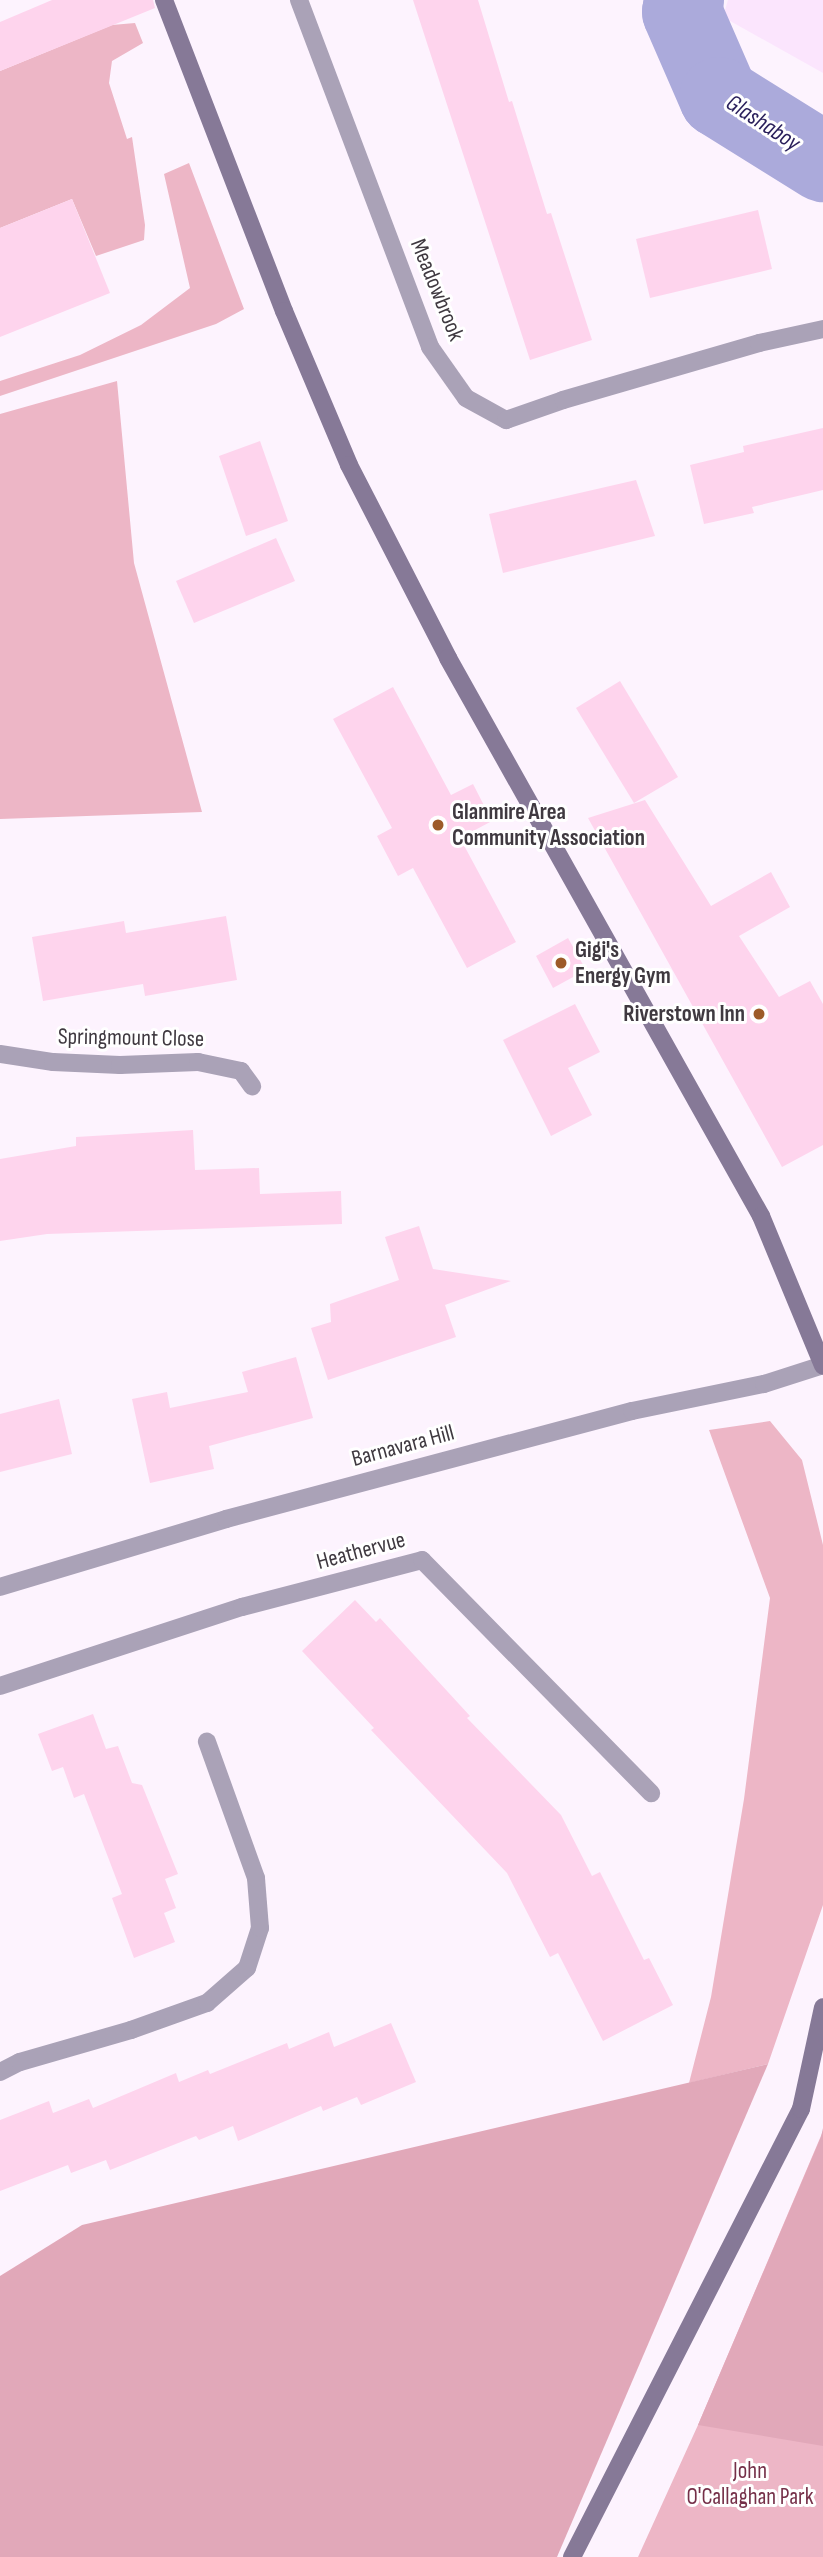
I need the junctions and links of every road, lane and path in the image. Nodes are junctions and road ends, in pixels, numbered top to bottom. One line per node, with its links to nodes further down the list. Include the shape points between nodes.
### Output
1 (164, 0): 6 (main road, via 349,465 447,658 761,1216)
2 (299, 0): 3 (street, Meadowbrook, via 430,347 466,398 506,420 746,347)
3 (823, 329)
4 (0, 1054): 5 (street, Springmount Close, via 120,1065 211,1063 241,1071)
5 (252, 1086)
6 (823, 1366): 7 (street, Barnavara Hill, via 764,1384 632,1411 226,1519)
7 (0, 1587)
8 (0, 1686): 10 (street, Heathervue, via 242,1608 422,1560)
9 (207, 1742): 12 (street, via 256,1878 260,1928 247,1968 207,2003)
10 (651, 1793)
11 (823, 2007): 13 (main road, via 801,2109)
12 (0, 2072)
13 (572, 2557)

